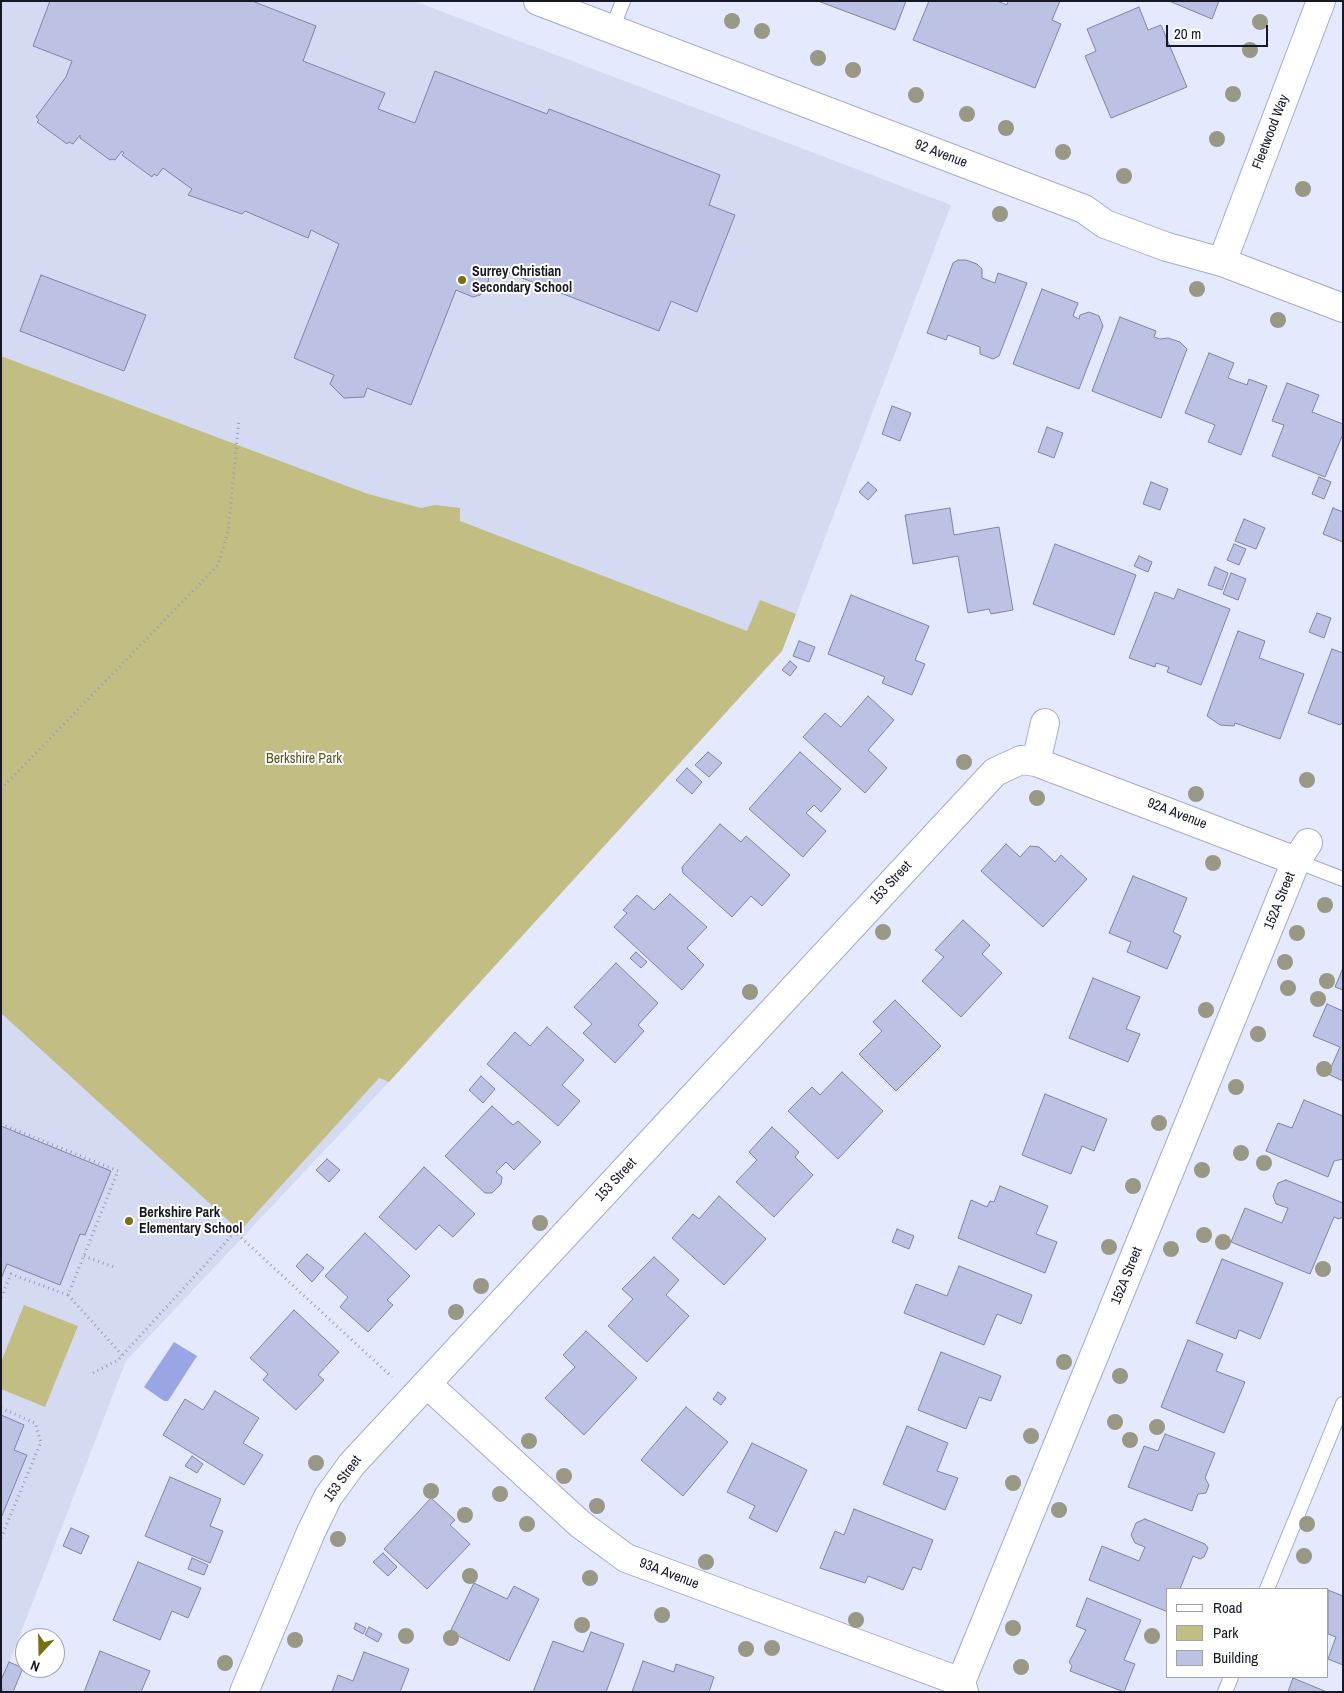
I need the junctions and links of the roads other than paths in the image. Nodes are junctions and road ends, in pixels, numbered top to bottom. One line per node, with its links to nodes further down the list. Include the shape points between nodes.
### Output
1 (538, 1): 4 (street, 92 Avenue)
2 (623, 1): 4 (lane)
3 (1322, 1): 5 (street, Fleetwood Way)
4 (612, 29): 5 (street, 92 Avenue, via 1084,209 1105,224)
5 (1222, 262): 6 (street, 92 Avenue)
6 (1343, 308)
7 (1045, 723): 8 (street)
8 (1036, 762): 9 (street, 92A Avenue); 11 (street, 153 Street, via 1021,760 995,772)
9 (1302, 852): 10 (lane); 15 (street, 152A Street)
10 (1343, 879)
11 (427, 1384): 15 (street, 93A Avenue, via 580,1524 626,1558); 16 (street, 153 Street, via 352,1464 328,1497)
12 (1343, 1404): 13 (lane)
13 (1267, 1588)
14 (1231, 1678): 17 (lane)
15 (962, 1687)
16 (244, 1692)
17 (1225, 1692)

